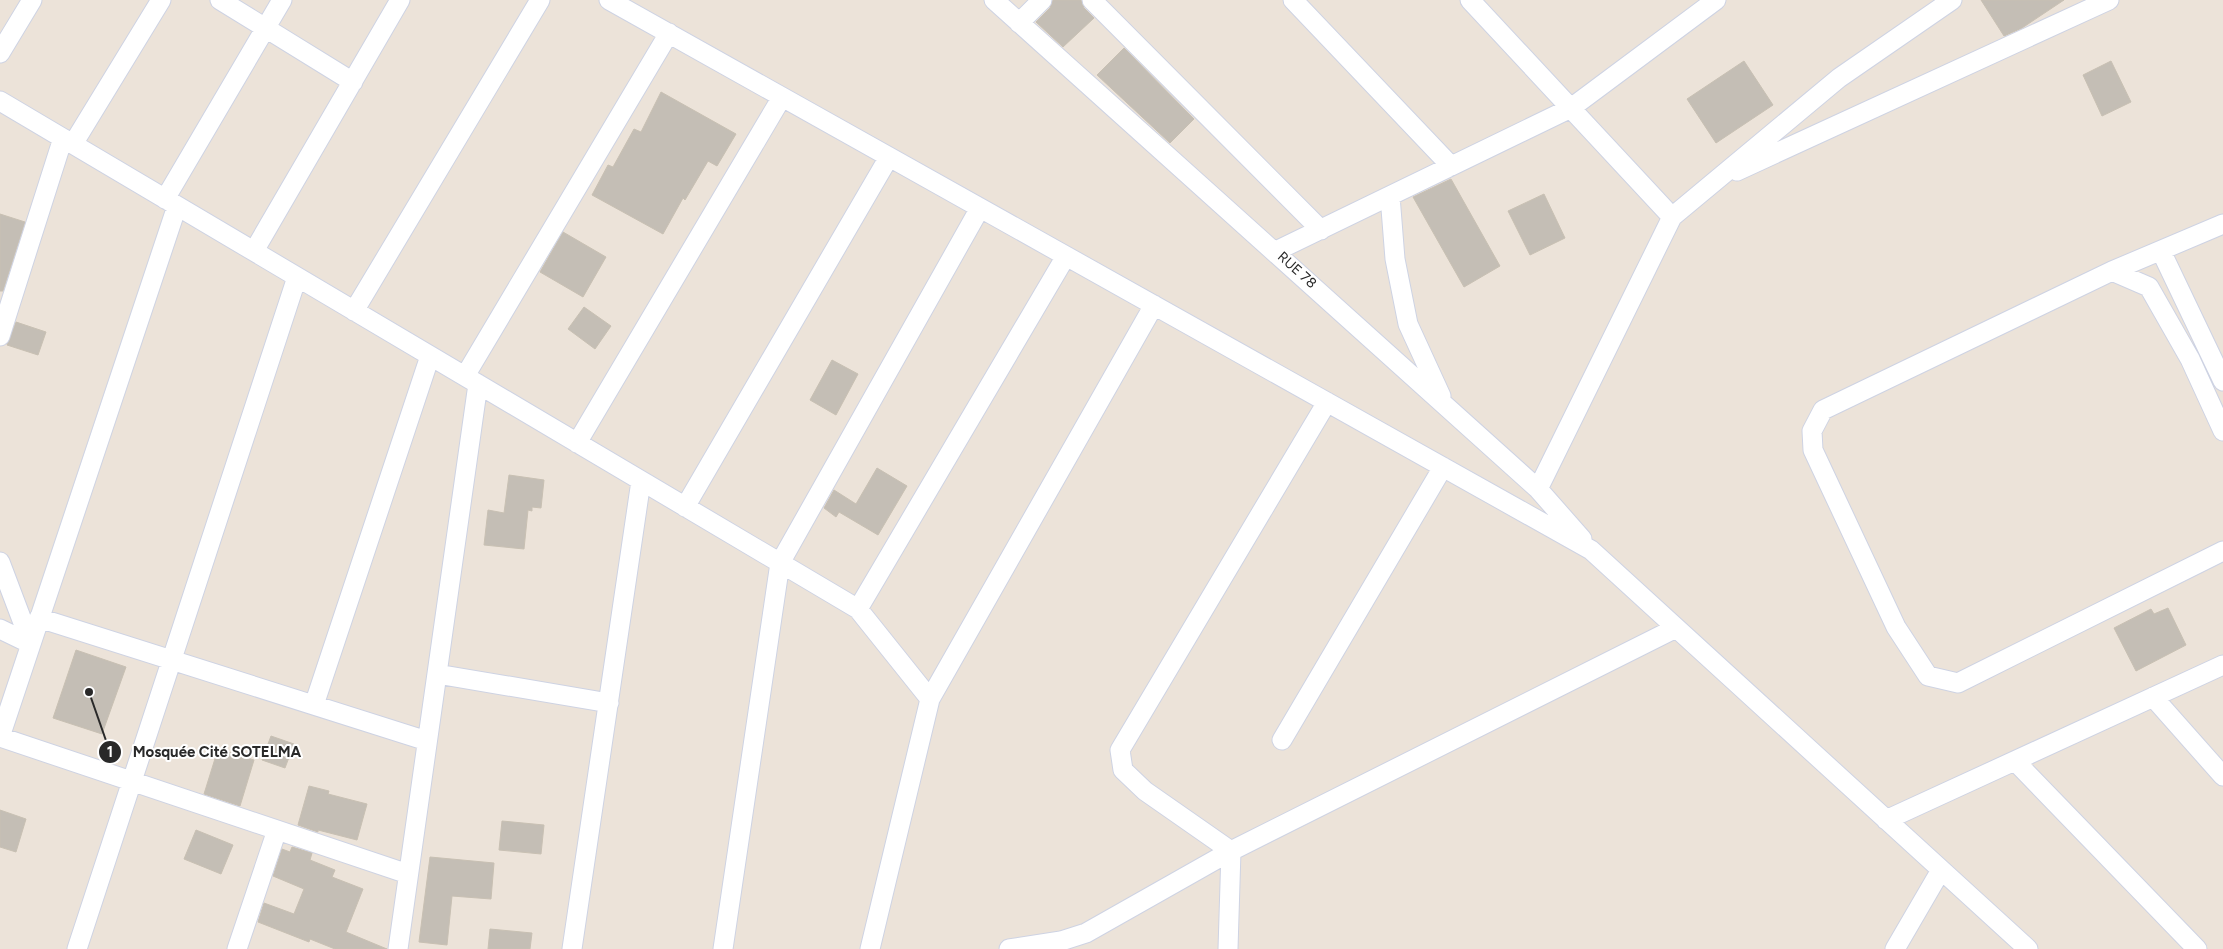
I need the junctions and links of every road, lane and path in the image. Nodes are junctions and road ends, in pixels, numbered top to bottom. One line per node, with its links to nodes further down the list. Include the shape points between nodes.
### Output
1 (32, 0): 19 (street)
2 (161, 0): 24 (street)
3 (220, 0): 17 (street)
4 (282, 0): 17 (street)
5 (400, 0): 20 (street)
6 (540, 0): 41 (street)
7 (609, 0): 18 (street)
8 (994, 0): 16 (street, RUE 78)
9 (1042, 0): 16 (street)
10 (1092, 0): 33 (street)
11 (1470, 0): 23 (street)
12 (1716, 0): 23 (street)
13 (1952, 0): 27 (street, via 1839,78)
14 (2109, 0): 27 (street)
15 (1302, 3): 26 (street)
16 (1019, 23): 35 (street, RUE 78)
17 (266, 28): 20 (street); 29 (street)
18 (669, 33): 21 (street); 44 (street)
19 (0, 53)
20 (353, 82): 34 (street)
21 (782, 97): 25 (street); 49 (street)
22 (0, 100): 24 (street)
23 (1571, 108): 26 (street); 31 (street)
24 (68, 141): 29 (street); 42 (street)
25 (889, 157): 30 (street); 53 (street)
26 (1451, 166): 28 (street)
27 (1713, 182): 31 (street)
28 (1390, 196): 33 (street); 47 (street, via 1395,259 1408,324)
29 (171, 202): 34 (street); 59 (street)
30 (980, 208): 37 (street); 57 (street)
31 (1672, 217): 52 (street)
32 (2223, 224): 36 (street)
33 (1321, 230): 35 (street)
34 (254, 251): 39 (street)
35 (1276, 251): 47 (street, RUE 78)
36 (2161, 251): 38 (street); 45 (street)
37 (1066, 256): 40 (street); 58 (street)
38 (2112, 272): 48 (street, via 2149,287 2190,359); 55 (street, via 1822,410 1812,431 1813,450 1896,627 1928,676 1958,683)
39 (297, 277): 41 (street); 63 (street)
40 (1154, 305): 46 (street); 67 (street)
41 (354, 311): 43 (street)
42 (0, 336)
43 (430, 356): 44 (street); 69 (street)
44 (472, 380): 49 (street); 65 (street)
45 (2223, 381)
46 (1327, 402): 50 (street); 77 (street, via 1120,750 1123,770 1145,791)
47 (1445, 404): 52 (street, RUE 78)
48 (2223, 431)
49 (577, 443): 51 (street)
50 (1443, 467): 54 (street); 70 (street)
51 (641, 481): 53 (street); 68 (street)
52 (1538, 489): 54 (street, RUE 78)
53 (686, 507): 57 (street)
54 (1591, 550): 60 (street)
55 (2223, 551)
56 (0, 562): 62 (street)
57 (780, 564): 58 (street); 84 (street)
58 (858, 609): 67 (street)
59 (39, 618): 62 (street); 63 (street)
60 (1676, 628): 75 (street); 77 (street)
61 (0, 629): 62 (street)
62 (31, 644): 74 (street, via 0,737)
63 (172, 660): 69 (street); 74 (street)
64 (2223, 665): 66 (street)
65 (437, 674): 68 (street); 71 (street)
66 (2153, 697): 72 (street); 73 (street)
67 (930, 699): 85 (street)
68 (609, 703): 83 (street)
69 (314, 705): 71 (street)
70 (1282, 740)
71 (427, 741): 79 (street)
72 (2015, 761): 75 (street); 90 (street)
73 (2223, 776)
74 (132, 781): 76 (street); 80 (street)
75 (1886, 820): 78 (street)
76 (276, 830): 79 (street); 81 (street)
77 (1231, 851): 86 (street, via 1086,933 1061,941); 87 (street)
78 (1941, 870): 88 (street); 89 (street)
79 (408, 874): 82 (street)
80 (77, 949)
81 (237, 949)
82 (398, 949)
83 (572, 949)
84 (723, 949)
85 (869, 949)
86 (1009, 949)
87 (1228, 949)
88 (1895, 949)
89 (2028, 949)
90 (2196, 949)

